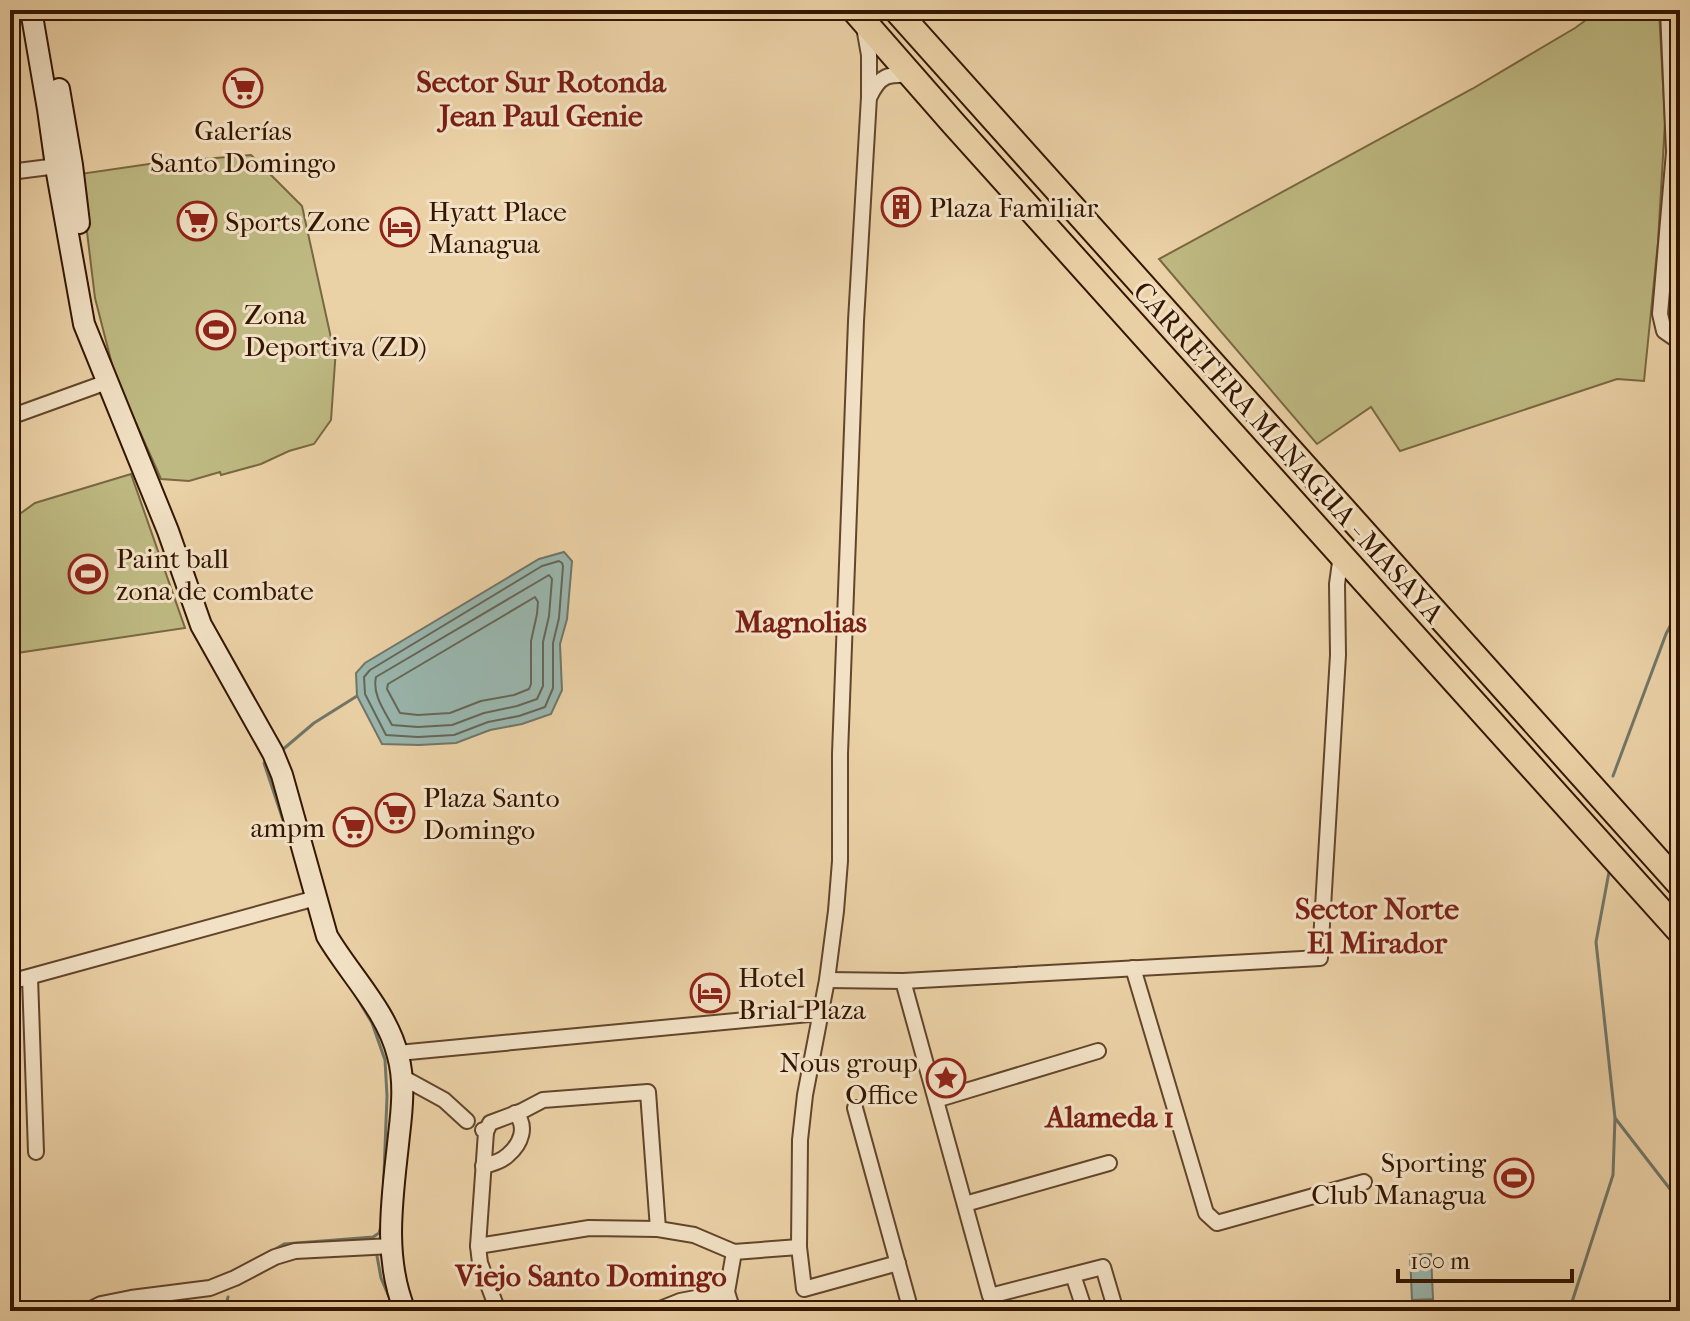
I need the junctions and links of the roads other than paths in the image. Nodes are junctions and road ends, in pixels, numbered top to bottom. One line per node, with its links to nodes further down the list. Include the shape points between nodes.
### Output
1 (31, 10): 9 (street)
2 (44, 10): 9 (street)
3 (896, 10): 15 (highway, CARRETERA MANAGUA - MASAYA)
4 (1668, 10): 8 (street)
5 (856, 13): 6 (highway, CARRETERA MANAGUA - MASAYA); 7 (street, via 868,45)
6 (911, 75): 7 (street, via 884,76); 14 (highway, CARRETERA MANAGUA - MASAYA)
7 (869, 97): 22 (street, via 856,321 840,861)
8 (1677, 153): 11 (street, via 1660,314 1664,331)
9 (64, 166): 10 (street); 12 (street, via 83,257 79,295 84,324)
10 (10, 172)
11 (1680, 342)
12 (107, 382): 13 (street); 17 (street, via 201,625 282,775)
13 (10, 417)
14 (1341, 555): 16 (highway, CARRETERA MANAGUA - MASAYA); 20 (street, via 1320,958)
15 (1680, 885)
16 (1643, 891): 18 (highway); 19 (highway, CARRETERA MANAGUA - MASAYA)
17 (316, 898): 21 (street); 27 (street, via 327,936 381,1015)
18 (1680, 916)
19 (1680, 932)
20 (1133, 968): 23 (street); 36 (street, via 1206,1213 1217,1223)
21 (30, 977): 24 (street); 33 (street)
22 (827, 980): 23 (street); 25 (street)
23 (903, 981): 29 (street)
24 (10, 982)
25 (820, 1013): 27 (street); 41 (street, via 800,1140)
26 (1098, 1051): 29 (street)
27 (398, 1053): 28 (street)
28 (402, 1077): 32 (street, via 444,1100); 39 (street)
29 (936, 1100): 37 (street)
30 (855, 1108): 43 (street)
31 (515, 1113): 35 (street, via 490,1123 485,1131); 35 (street, via 523,1129 519,1141 508,1156); 38 (street, via 543,1100 648,1092)
32 (467, 1121)
33 (36, 1152)
34 (1109, 1163): 37 (street)
35 (483, 1166): 40 (street)
36 (1364, 1182)
37 (965, 1204): 44 (street, via 990,1296)
38 (658, 1229): 40 (street, via 589,1228); 42 (street, via 694,1235)
39 (392, 1246): 46 (street, via 295,1251 210,1288 131,1298); 47 (street)
40 (478, 1246): 48 (street)
41 (799, 1247): 42 (street); 43 (street, via 804,1289)
42 (734, 1252): 45 (street)
43 (898, 1263): 51 (street)
44 (1073, 1275): 52 (street); 53 (street, via 1103,1267)
45 (727, 1292): 49 (street); 50 (street)
46 (87, 1311)
47 (405, 1311)
48 (498, 1311)
49 (655, 1311)
50 (733, 1311)
51 (911, 1311)
52 (1085, 1311)
53 (1116, 1311)

